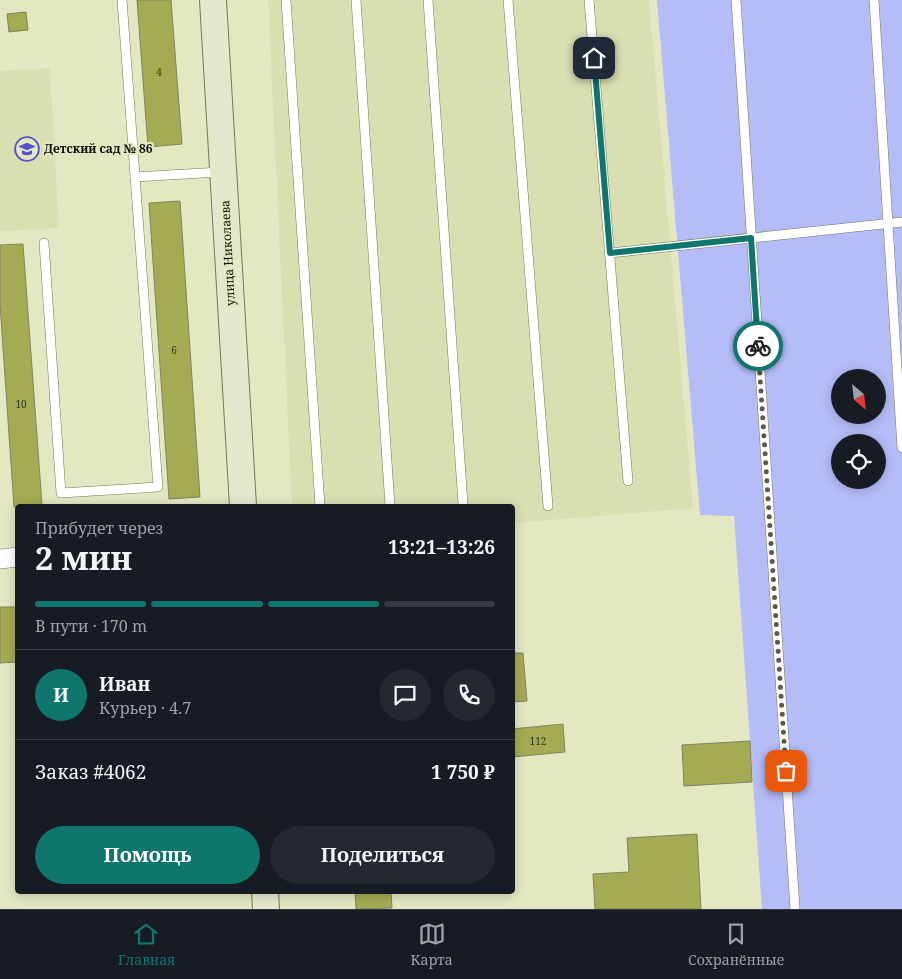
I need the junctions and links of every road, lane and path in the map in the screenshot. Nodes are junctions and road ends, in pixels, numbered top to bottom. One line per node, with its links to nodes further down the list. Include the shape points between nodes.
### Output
1 (122, 0): 11 (lane)
2 (213, 0): 10 (main road, улица Николаева)
3 (286, 0): 20 (lane)
4 (356, 0): 21 (lane)
5 (428, 0): 22 (lane)
6 (508, 0): 23 (lane)
7 (589, 0): 16 (lane)
8 (736, 0): 14 (lane)
9 (874, 0): 12 (lane)
10 (223, 171): 11 (lane); 19 (main road, улица Николаева)
11 (135, 177): 15 (lane, via 158,487 61,493)
12 (888, 222): 13 (lane); 14 (lane); 17 (lane)
13 (902, 222)
14 (751, 238): 16 (lane); 28 (lane)
15 (44, 243)
16 (610, 253): 18 (lane)
17 (902, 448)
18 (628, 481)
19 (243, 504)
20 (320, 504)
21 (390, 504)
22 (463, 504)
23 (548, 506)
24 (15, 557): 25 (street)
25 (0, 559)
26 (265, 894): 27 (main road)
27 (266, 909)
28 (795, 909)

